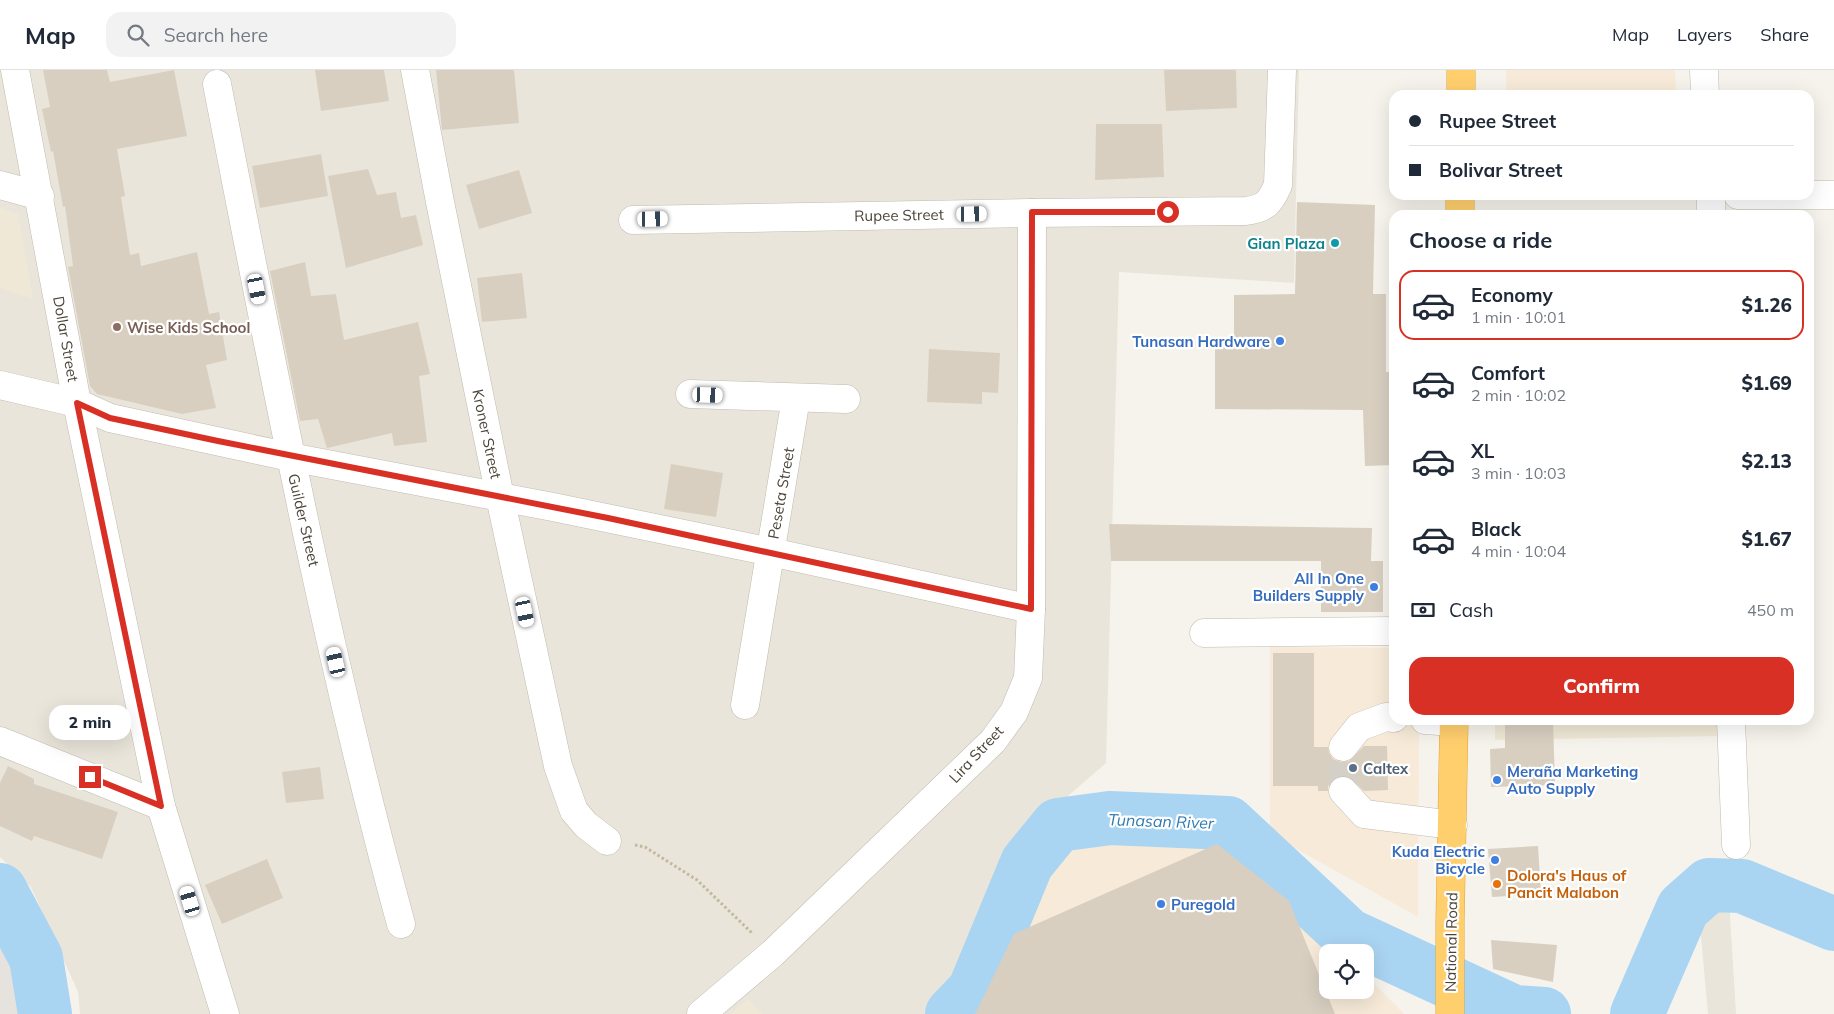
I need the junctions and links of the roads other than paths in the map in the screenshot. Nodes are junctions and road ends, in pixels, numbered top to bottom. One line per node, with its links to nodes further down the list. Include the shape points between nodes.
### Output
1 (15, 70): 12 (street, Dollar Street)
2 (415, 70): 21 (street, Kroner Street)
3 (1282, 70): 13 (street, Rupee Street, via 1278,185 1272,199 1261,209)
4 (1461, 70): 7 (highway)
5 (1704, 70): 8 (street)
6 (217, 84): 20 (street, Guilder Street)
7 (1461, 90)
8 (1705, 90)
9 (0, 185): 12 (street)
10 (1814, 195): 11 (street)
11 (1834, 195)
12 (40, 196): 19 (street, Dollar Street)
13 (1032, 212): 14 (street, Rupee Street); 23 (street, Lira Street)
14 (633, 220)
15 (0, 385): 19 (street)
16 (690, 394): 17 (street)
17 (796, 398): 18 (street); 22 (street, Peseta Street)
18 (846, 398)
19 (77, 403): 20 (street, via 110,418); 33 (street, Dollar Street)
20 (290, 457): 21 (street); 37 (street, Guilder Street, via 370,810)
21 (500, 498): 22 (street); 35 (street, Kroner Street, via 558,766 574,811 586,826)
22 (770, 552): 23 (street); 26 (street, Peseta Street)
23 (1031, 609): 39 (street, Lira Street, via 1028,678 1014,712 993,741 773,953)
24 (1389, 631): 25 (street)
25 (1204, 633)
26 (745, 705)
27 (1389, 717): 31 (street, via 1359,727)
28 (1454, 725): 34 (highway, National Road)
29 (1731, 725): 36 (street)
30 (0, 741): 33 (street)
31 (1343, 746)
32 (1343, 791): 34 (street, via 1364,814)
33 (161, 806): 38 (street, Dollar Street)
34 (1453, 825): 40 (highway, National Road)
35 (607, 841)
36 (1736, 845)
37 (401, 924)
38 (225, 1014)
39 (701, 1014)
40 (1450, 1014)

